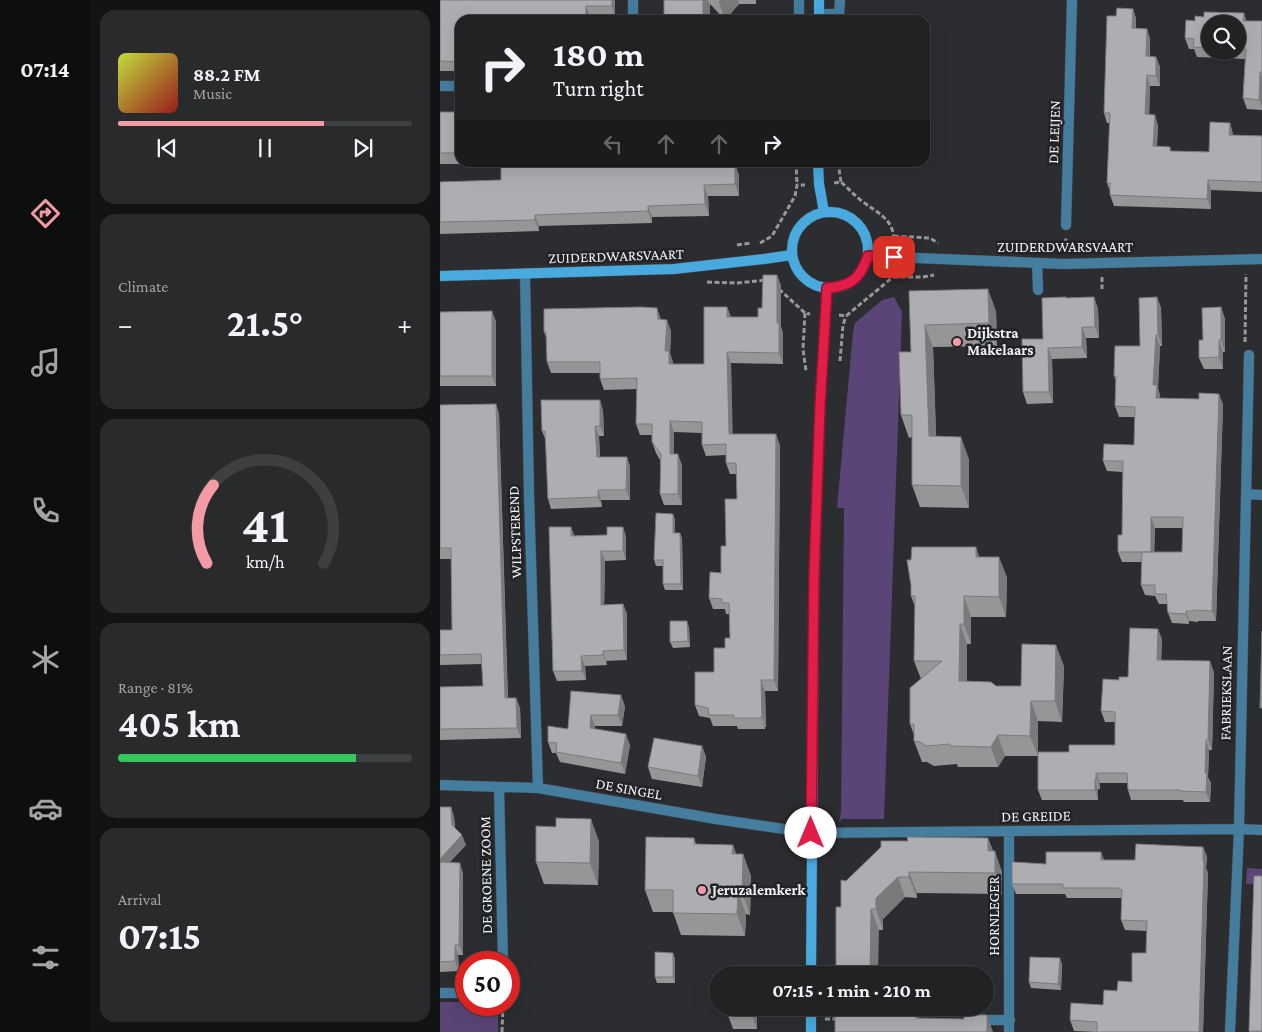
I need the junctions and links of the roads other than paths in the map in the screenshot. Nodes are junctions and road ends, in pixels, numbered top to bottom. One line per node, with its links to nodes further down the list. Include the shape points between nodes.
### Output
1 (633, 0): 6 (street)
2 (799, 0): 7 (street)
3 (819, 0): 8 (main road)
4 (840, 0): 9 (street, via 839,14)
5 (1072, 0): 14 (street, DE LEIJEN)
6 (633, 15)
7 (799, 15)
8 (819, 15)
9 (832, 15)
10 (440, 86): 11 (street)
11 (455, 86)
12 (818, 167): 13 (main road)
13 (824, 212): 15 (main road, via 811,217 800,227 793,240); 16 (main road, via 839,212 862,228 868,241)
14 (1066, 226)
15 (792, 255): 19 (main road, ZUIDERDWARSVAART, via 674,270); 21 (main road, via 804,278)
16 (868, 256): 18 (street, ZUIDERDWARSVAART); 21 (main road, via 864,270 854,280 841,287)
17 (1262, 259): 18 (street, ZUIDERDWARSVAART)
18 (1037, 263): 22 (street)
19 (525, 274): 20 (main road, ZUIDERDWARSVAART); 28 (street, WILPSTEREND)
20 (440, 276)
21 (827, 288): 32 (main road, via 814,584)
22 (1038, 290)
23 (1249, 355): 24 (street, FABRIEKSLAAN)
24 (1246, 494): 25 (street); 29 (street, FABRIEKSLAAN)
25 (1262, 495)
26 (440, 785): 27 (street, DE SINGEL)
27 (499, 788): 28 (street, DE SINGEL); 33 (street, DE GROENE ZOOM)
28 (538, 788): 32 (street, DE SINGEL)
29 (1238, 829): 30 (street, DE GREIDE); 31 (street, DE GREIDE); 42 (street, FABRIEKSLAAN)
30 (1262, 830)
31 (1009, 831): 32 (street, DE GREIDE); 39 (street, HORNLEGER)
32 (811, 833): 34 (main road)
33 (503, 951)
34 (811, 966)
35 (440, 993): 36 (street)
36 (455, 993)
37 (811, 1016): 40 (main road)
38 (960, 1020): 39 (street)
39 (1010, 1020): 41 (street, HORNLEGER)
40 (811, 1032)
41 (1009, 1032)
42 (1230, 1032)

